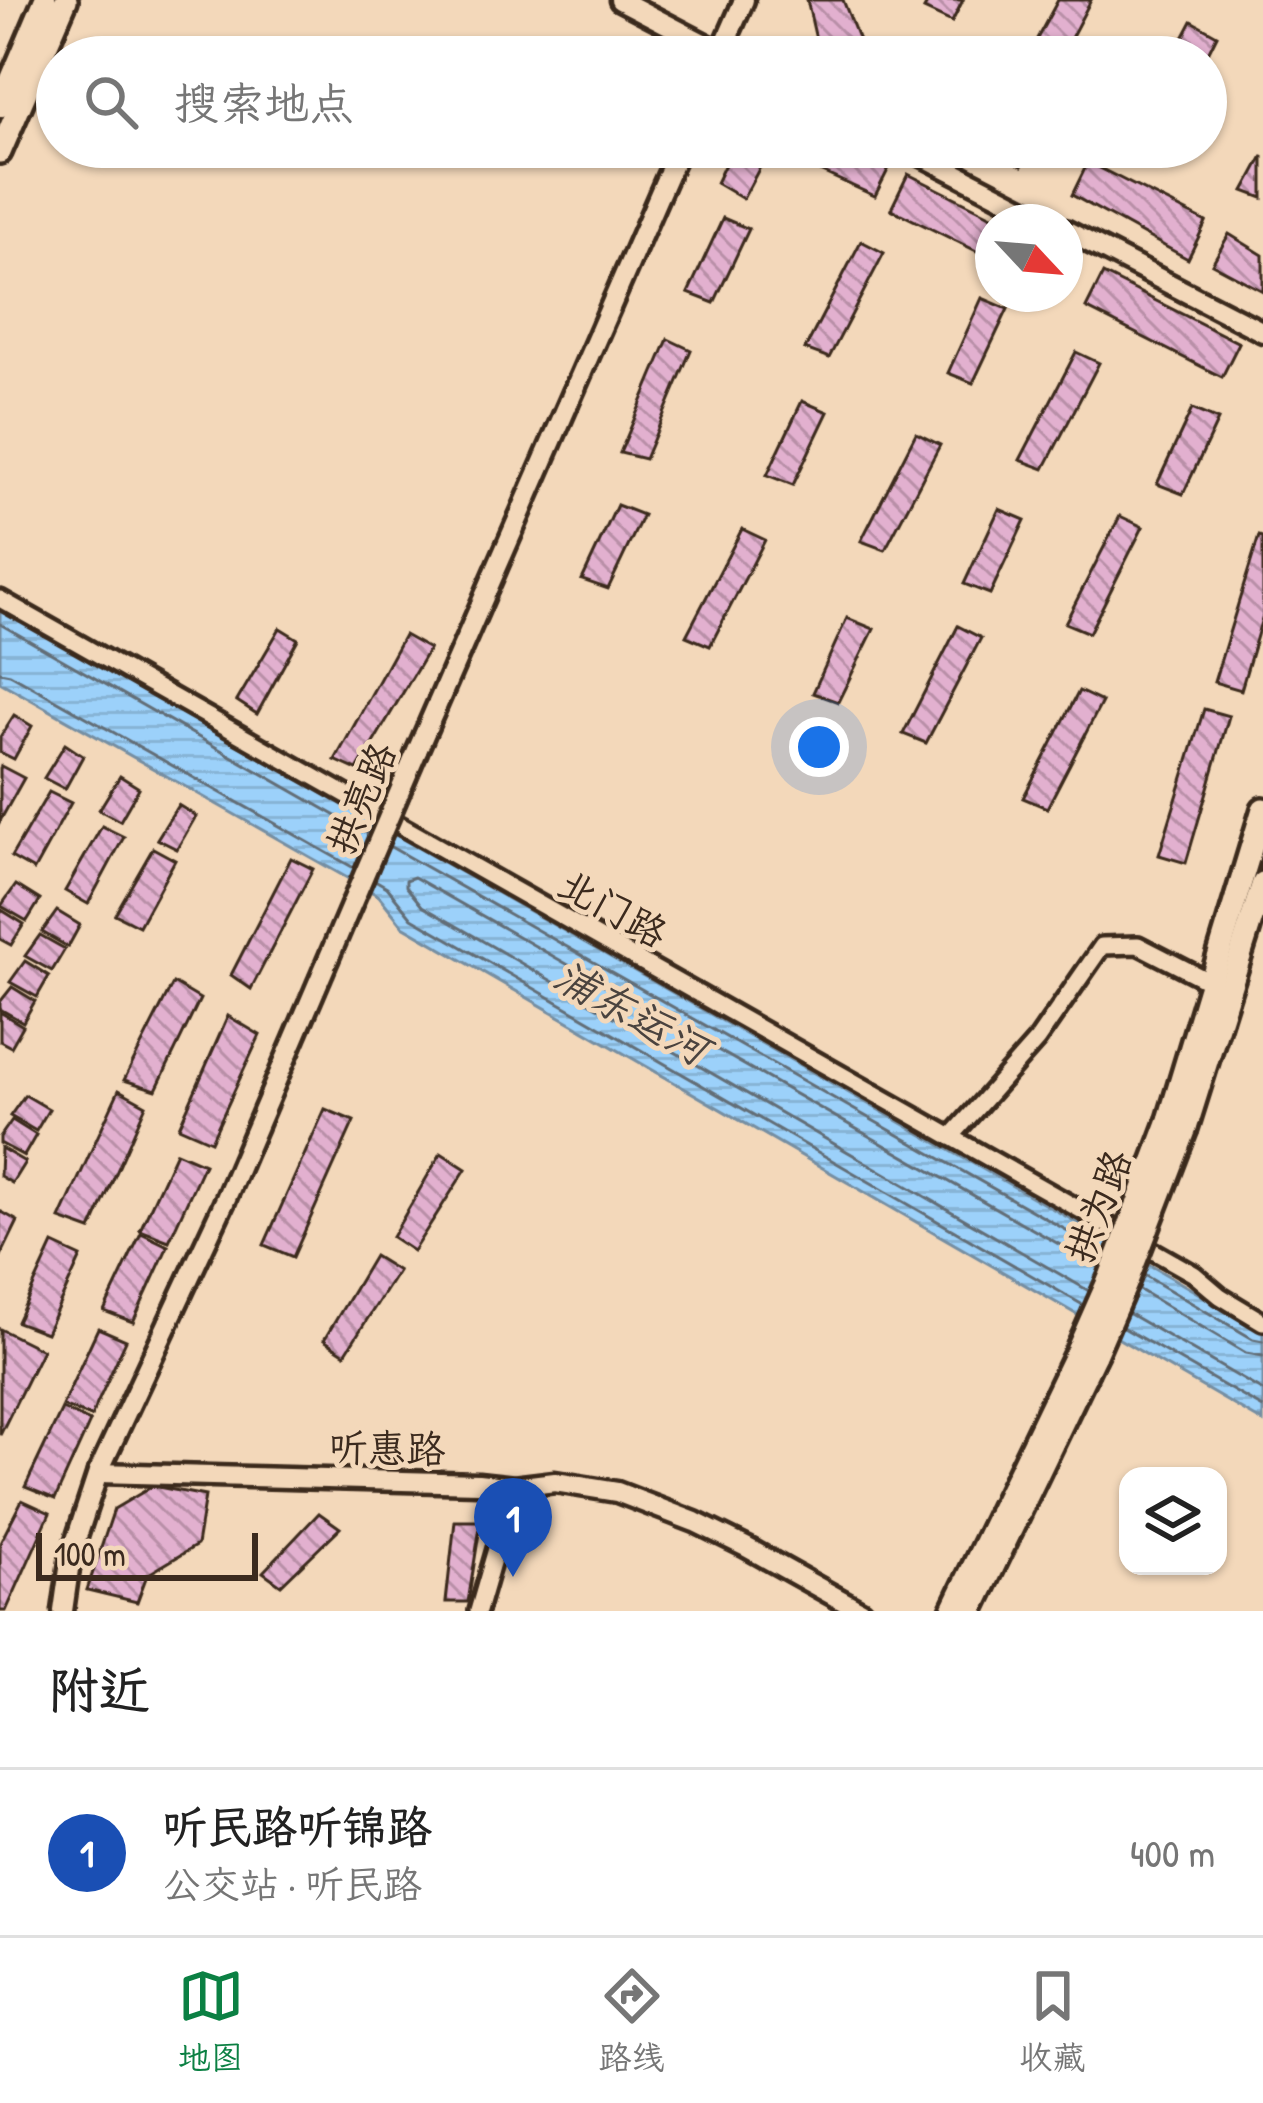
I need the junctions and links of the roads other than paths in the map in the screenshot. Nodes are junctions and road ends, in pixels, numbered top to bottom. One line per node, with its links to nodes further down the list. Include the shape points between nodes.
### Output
1 (45, 0): 9 (main road)
2 (66, 0): 5 (main road)
3 (620, 0): 6 (street)
4 (744, 0): 7 (street)
5 (50, 36)
6 (687, 36)
7 (730, 36)
8 (36, 69): 10 (main road)
9 (0, 106)
10 (0, 152)
11 (671, 168): 23 (street, 拱亮路, bridge, via 224,1203)
12 (945, 168): 13 (street)
13 (1015, 204)
14 (1083, 239): 15 (street)
15 (1263, 332)
16 (0, 599): 20 (street, 北门路)
17 (1263, 809): 19 (main road, 拱为路)
18 (1263, 884): 19 (main road, 拱为路)
19 (1220, 987): 20 (street, via 1138,945 1102,946 1037,1040); 22 (main road, 拱为路, bridge, via 1133,1265)
20 (951, 1137): 21 (street, 北门路, via 1194,1274)
21 (1263, 1322)
22 (1087, 1351): 28 (main road, 拱为路); 29 (main road, 拱为路)
23 (98, 1473): 24 (street, 听惠路); 25 (street)
24 (514, 1486): 26 (street); 27 (street, 听惠路, via 555,1482 617,1492 746,1546)
25 (63, 1611)
26 (478, 1611)
27 (861, 1611)
28 (952, 1611)
29 (972, 1611)

